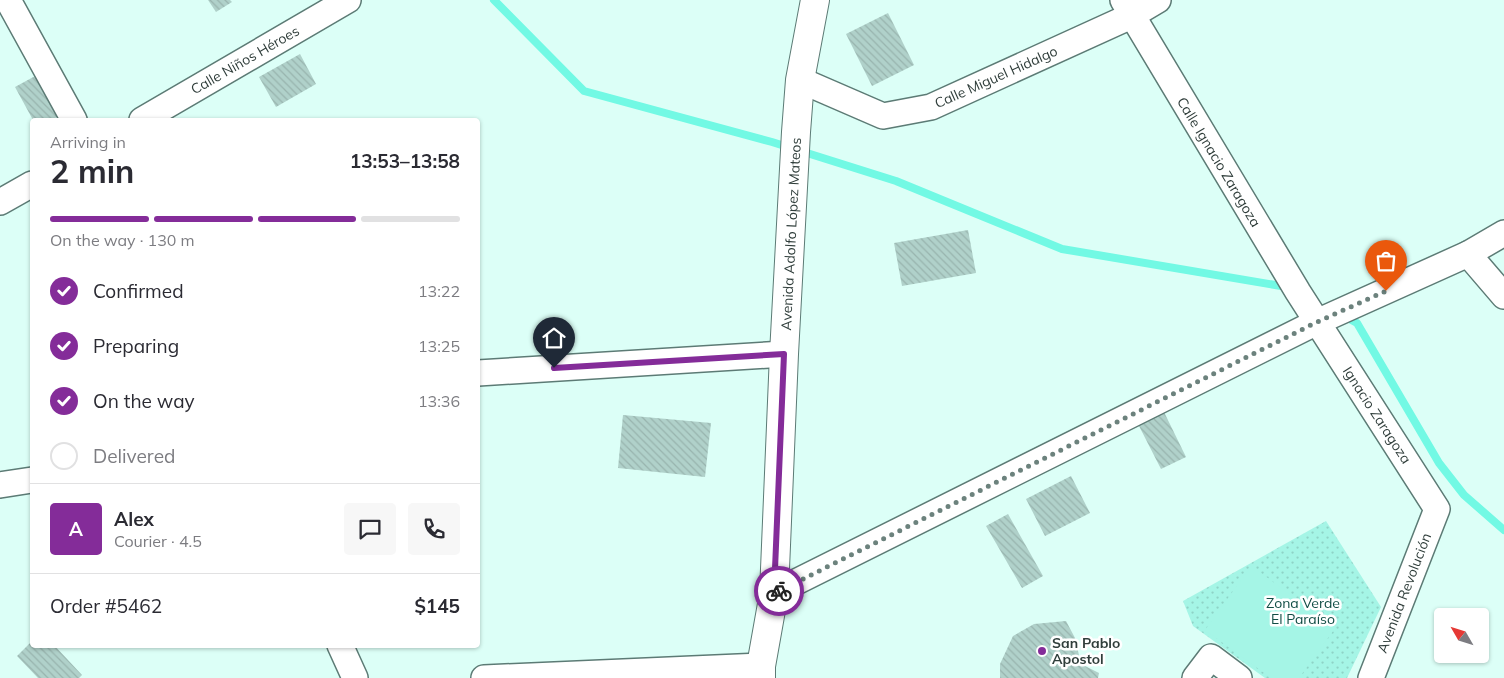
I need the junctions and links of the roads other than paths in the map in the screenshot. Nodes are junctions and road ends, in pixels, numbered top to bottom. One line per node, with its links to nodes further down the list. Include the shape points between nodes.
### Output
1 (8, 0): 7 (street)
2 (348, 0): 8 (street, Calle Niños Héroes)
3 (815, 0): 6 (main road, Avenida Adolfo López Mateos)
4 (1158, 0): 5 (street, Calle Miguel Hidalgo)
5 (1127, 8): 6 (street, Calle Miguel Hidalgo, via 931,107 883,116); 14 (street, Calle Ignacio Zaragoza)
6 (800, 80): 15 (main road, Avenida Adolfo López Mateos)
7 (73, 118)
8 (145, 118)
9 (30, 185): 10 (street)
10 (0, 202)
11 (1504, 234): 12 (street)
12 (1468, 254): 13 (street); 14 (street)
13 (1504, 296)
14 (1317, 322): 19 (street, Ignacio Zaragoza); 20 (street)
15 (784, 354): 16 (street); 20 (main road, Avenida Adolfo López Mateos)
16 (480, 373)
17 (30, 480): 18 (street)
18 (0, 485)
19 (1437, 508): 27 (street, Avenida Revolución)
20 (774, 593): 22 (main road, Avenida Adolfo López Mateos)
21 (341, 648): 23 (street)
22 (761, 672): 24 (street)
23 (355, 678)
24 (484, 678)
25 (1195, 678): 26 (street, via 1211,657)
26 (1239, 678)
27 (1371, 678)

